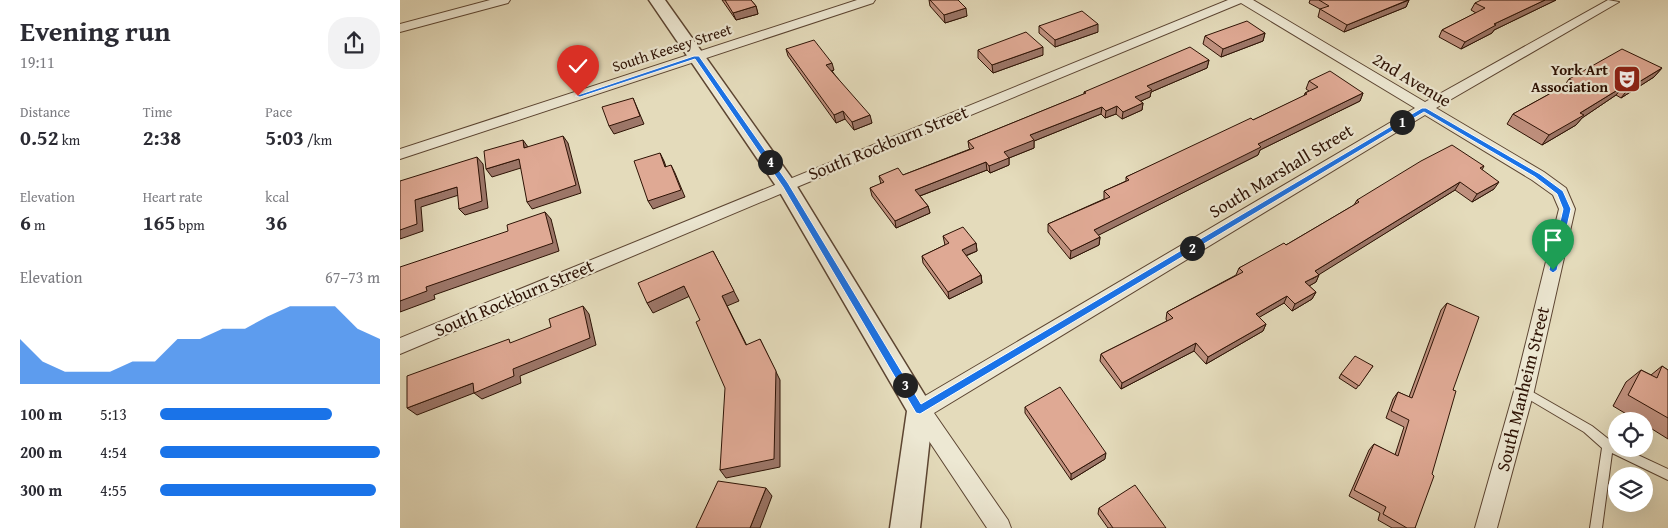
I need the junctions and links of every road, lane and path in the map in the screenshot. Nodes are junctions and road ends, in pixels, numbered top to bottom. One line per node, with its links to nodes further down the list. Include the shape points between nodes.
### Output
1 (504, 0): 7 (street)
2 (657, 0): 8 (street)
3 (869, 0): 8 (street, South Keesey Street)
4 (1239, 0): 11 (street, South Rockburn Street)
5 (1244, 0): 9 (street, 2nd Avenue)
6 (1611, 1): 9 (street, South Marshall Street)
7 (400, 28)
8 (696, 57): 10 (street, South Keesey Street); 11 (street)
9 (1424, 109): 12 (street, 2nd Avenue); 15 (street, South Marshall Street)
10 (400, 154)
11 (786, 185): 13 (street, South Rockburn Street); 15 (street)
12 (1560, 192): 14 (street, South Manheim Street, via 1567,209)
13 (400, 346)
14 (1524, 391): 16 (lane, via 1588,429); 21 (street, South Manheim Street)
15 (920, 410): 19 (street); 20 (street)
16 (1608, 446): 22 (lane)
17 (1631, 457): 18 (lane)
18 (1668, 475)
19 (905, 528)
20 (1000, 528)
21 (1486, 528)
22 (1596, 528)

